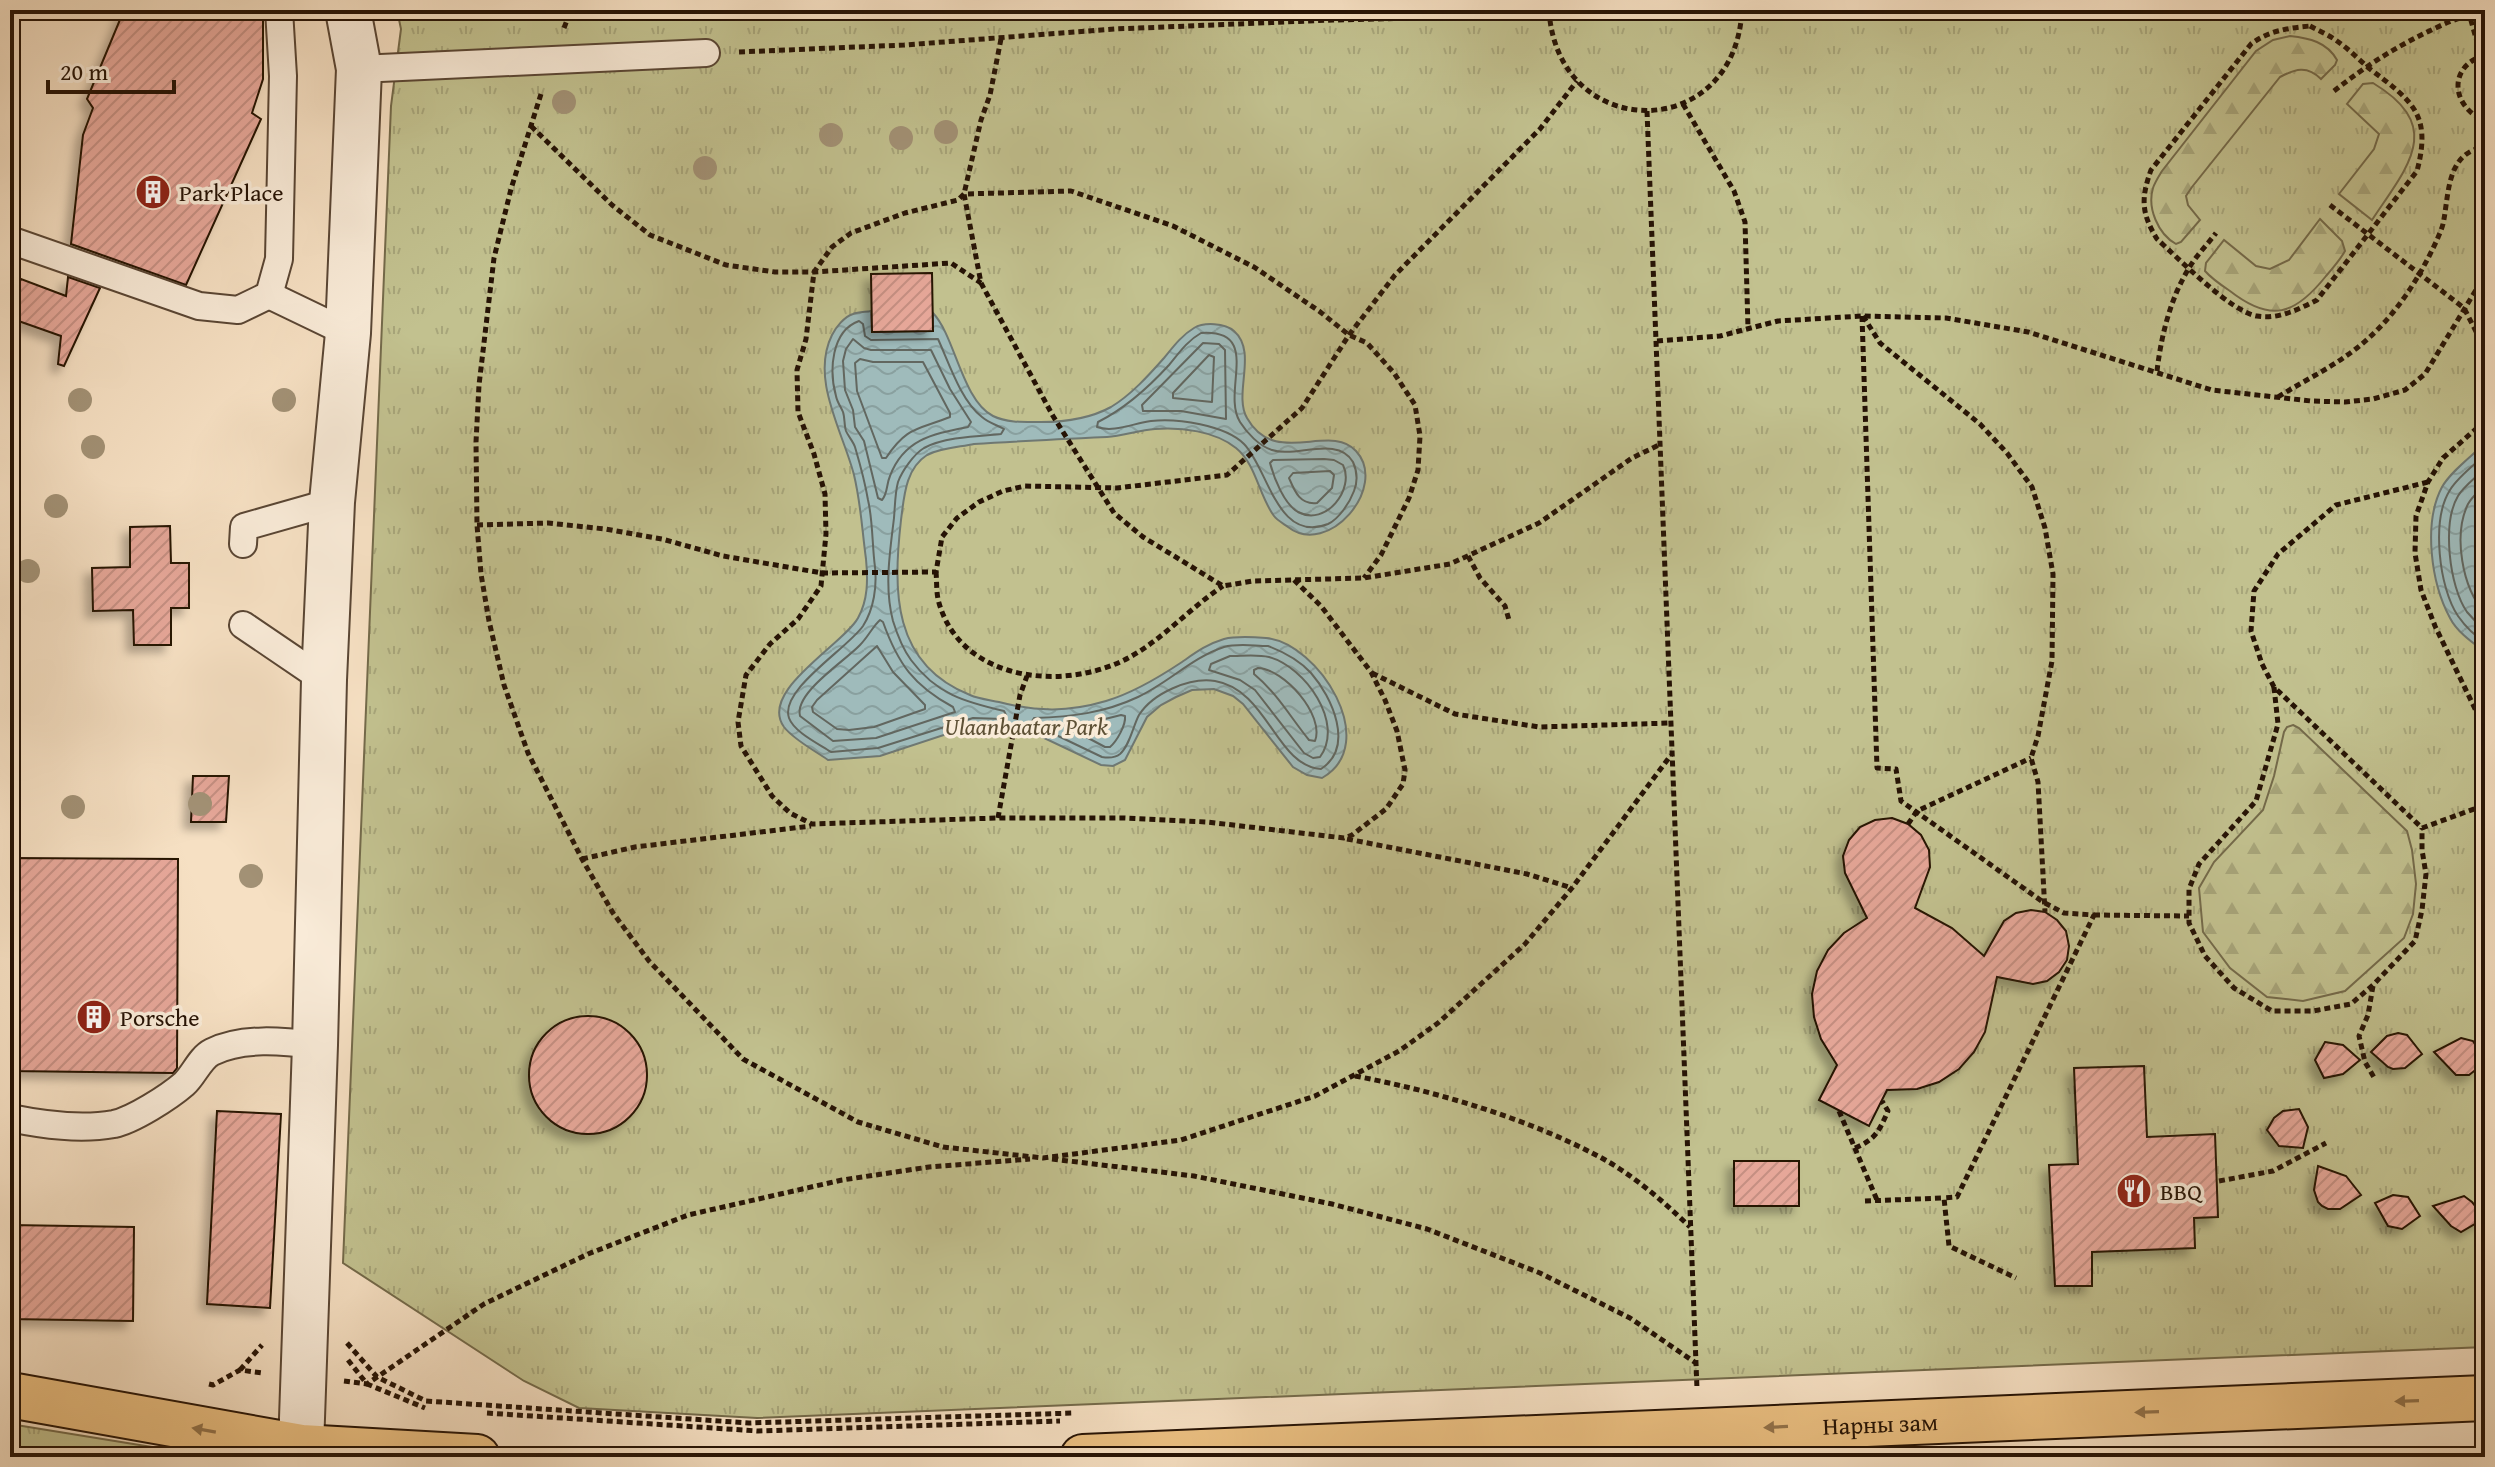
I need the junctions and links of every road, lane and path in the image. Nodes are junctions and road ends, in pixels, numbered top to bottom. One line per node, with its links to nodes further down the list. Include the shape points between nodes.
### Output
1 (279, 10): 31 (lane, via 279,259)
2 (348, 10): 13 (street)
3 (571, 10): 11 (path)
4 (1742, 10): 16 (path, via 1734,54 1720,75)
5 (2484, 10): 7 (path)
6 (1549, 13): 8 (path, via 1115,29); 14 (path, via 1556,50)
7 (2469, 13): 10 (path); 12 (path)
8 (1001, 39): 9 (path); 21 (path)
9 (706, 53): 11 (lane)
10 (2483, 55): 18 (path, via 2463,69 2458,90 2467,110)
11 (552, 60): 13 (lane); 19 (path)
12 (2366, 65): 15 (path); 24 (path, via 2406,96 2421,127 2423,149 2417,171); 26 (path, via 2310,26 2285,28 2251,44 2151,170 2144,189 2148,224)
13 (359, 69): 35 (street)
14 (1577, 81): 17 (path, via 1607,102); 36 (path, via 1540,129 1395,275)
15 (2334, 91)
16 (1683, 104): 17 (path); 34 (path, via 1734,191 1745,222)
17 (1647, 111): 37 (path)
18 (2485, 121)
19 (531, 126): 27 (path, via 650,235 726,265); 46 (path, via 494,258 479,385)
20 (2485, 147): 28 (path, via 2461,157 2451,175 2444,223)
21 (964, 194): 27 (path, via 851,233 832,247); 30 (path); 36 (path, via 1071,191 1173,226 1254,267)
22 (2330, 205): 24 (path)
23 (2216, 233): 26 (path)
24 (2369, 233): 26 (path, via 2317,300 2280,316 2238,309); 28 (path)
25 (10, 240): 31 (lane, via 199,306 238,310)
26 (2189, 267): 39 (path, via 2169,316)
27 (814, 272): 30 (path, via 951,263); 50 (path, via 797,370 798,412 825,494)
28 (2419, 273): 32 (path); 40 (path, via 2378,330 2347,356)
29 (2485, 275): 32 (path)
30 (981, 283): 44 (path)
31 (269, 295): 35 (lane)
32 (2464, 308): 38 (path); 40 (path, via 2425,374 2405,390 2345,402)
33 (1862, 316): 34 (path); 39 (path, via 1946,318 2028,332); 63 (path, via 1880,343 1980,424 2032,487 2053,574 2054,615 2052,661); 66 (path, via 1877,768 1896,769 1901,801)
34 (1748, 328): 37 (path)
35 (348, 333): 45 (street)
36 (1349, 335): 44 (path, via 1302,408 1227,475); 51 (path, via 1367,343 1394,373 1415,405 1420,436 1409,498)
37 (1657, 341): 42 (path)
38 (2485, 349)
39 (2157, 371): 40 (path, via 2212,390)
40 (2276, 398)
41 (2485, 421): 43 (path, via 2443,458)
42 (1661, 444): 48 (path, via 1632,458 1539,523); 61 (path)
43 (2428, 482): 59 (path, via 2336,505 2278,554 2254,591 2251,631); 60 (path, via 2416,516 2421,590)
44 (1098, 489): 49 (path, via 1025,486 979,502 942,537); 53 (path, via 1114,513 1143,537)
45 (332, 502): 47 (lane, via 244,527); 58 (street)
46 (477, 525): 50 (path, via 548,523 605,529); 72 (path, via 504,685 528,753)
47 (243, 544)
48 (1468, 556): 51 (path, via 1450,564); 54 (path, via 1505,606)
49 (936, 572): 50 (path); 57 (path, via 938,601 950,629 973,653)
50 (822, 573): 68 (path, via 821,586 798,619 746,675 738,722 741,746 772,796 790,813)
51 (1364, 578): 52 (path)
52 (1294, 580): 53 (path); 56 (path, via 1321,606)
53 (1223, 586): 57 (path, via 1128,658 1082,674)
54 (1509, 620)
55 (243, 625): 58 (lane)
56 (1371, 672): 61 (path, via 1455,714 1539,727); 71 (path, via 1397,731 1405,778 1386,809)
57 (1027, 676): 67 (path)
58 (324, 680): 79 (street)
59 (2274, 687): 70 (path); 77 (path, via 2278,724 2256,801 2199,864 2189,889)
60 (2482, 716): 64 (path)
61 (1671, 723): 62 (path)
62 (1671, 755): 73 (path); 92 (path)
63 (2031, 758): 66 (path); 74 (path, via 2038,782)
64 (2485, 761)
65 (2485, 805): 70 (path)
66 (1917, 811): 69 (path); 74 (path)
67 (998, 818): 68 (path); 71 (path, via 1125,818)
68 (820, 824): 72 (path, via 635,847)
69 (1908, 824)
70 (2422, 828): 78 (path, via 2426,874 2415,941)
71 (1344, 838): 73 (path, via 1527,874)
72 (582, 859): 87 (path, via 649,961 743,1059 858,1122 943,1147)
73 (1572, 888): 80 (path, via 1525,944 1438,1023)
74 (2043, 902): 75 (path); 76 (path, via 2064,913)
75 (2045, 912)
76 (2094, 915): 77 (path); 89 (path, via 1957,1197)
77 (2189, 916): 78 (path, via 2205,956 2234,988 2272,1011 2351,1004)
78 (2373, 985): 81 (path, via 2359,1036)
79 (315, 1045): 84 (lane, via 236,1043 208,1053 185,1083 117,1124 52,1126); 97 (street)
80 (1355, 1076): 87 (path, via 1315,1096 1181,1140); 92 (path, via 1406,1086 1538,1128 1600,1157 1658,1196)
81 (2375, 1079)
82 (1882, 1101): 86 (path, via 1888,1111 1880,1130)
83 (1839, 1111): 86 (path)
84 (10, 1118)
85 (2326, 1143): 88 (path, via 2273,1171)
86 (1855, 1148): 90 (path)
87 (1043, 1158): 96 (path, via 1194,1176 1427,1229 1540,1273 1630,1318); 98 (path, via 842,1180 688,1215 588,1254 484,1304)
88 (2219, 1181)
89 (1944, 1198): 90 (path); 93 (path, via 1949,1246)
90 (1877, 1200): 91 (path)
91 (1865, 1201)
92 (1691, 1227): 96 (path)
93 (2016, 1278)
94 (339, 1333): 98 (path)
95 (341, 1351): 100 (path)
96 (1696, 1363): 102 (path)
97 (304, 1377): 99 (path, via 240,1370 213,1385); 100 (path); 110 (street)
98 (377, 1377): 100 (path); 106 (path, via 426,1401 749,1423)
99 (197, 1382)
100 (367, 1384): 108 (path, via 427,1409 758,1431)
101 (1682, 1391): 102 (path)
102 (1697, 1391): 105 (path)
103 (10, 1395): 110 (main road, one-way to 103)
104 (2485, 1398): 107 (main road, Нарны зам, one-way to 107)
105 (1697, 1399)
106 (1079, 1412)
107 (1974, 1418): 109 (main road, Нарны зам); 112 (main road, via 1942,1442)
108 (1080, 1438): 109 (main road, Нарны зам, one-way to 108)
109 (1848, 1440)
110 (301, 1447): 111 (main road)
111 (477, 1457)
112 (1937, 1457)

